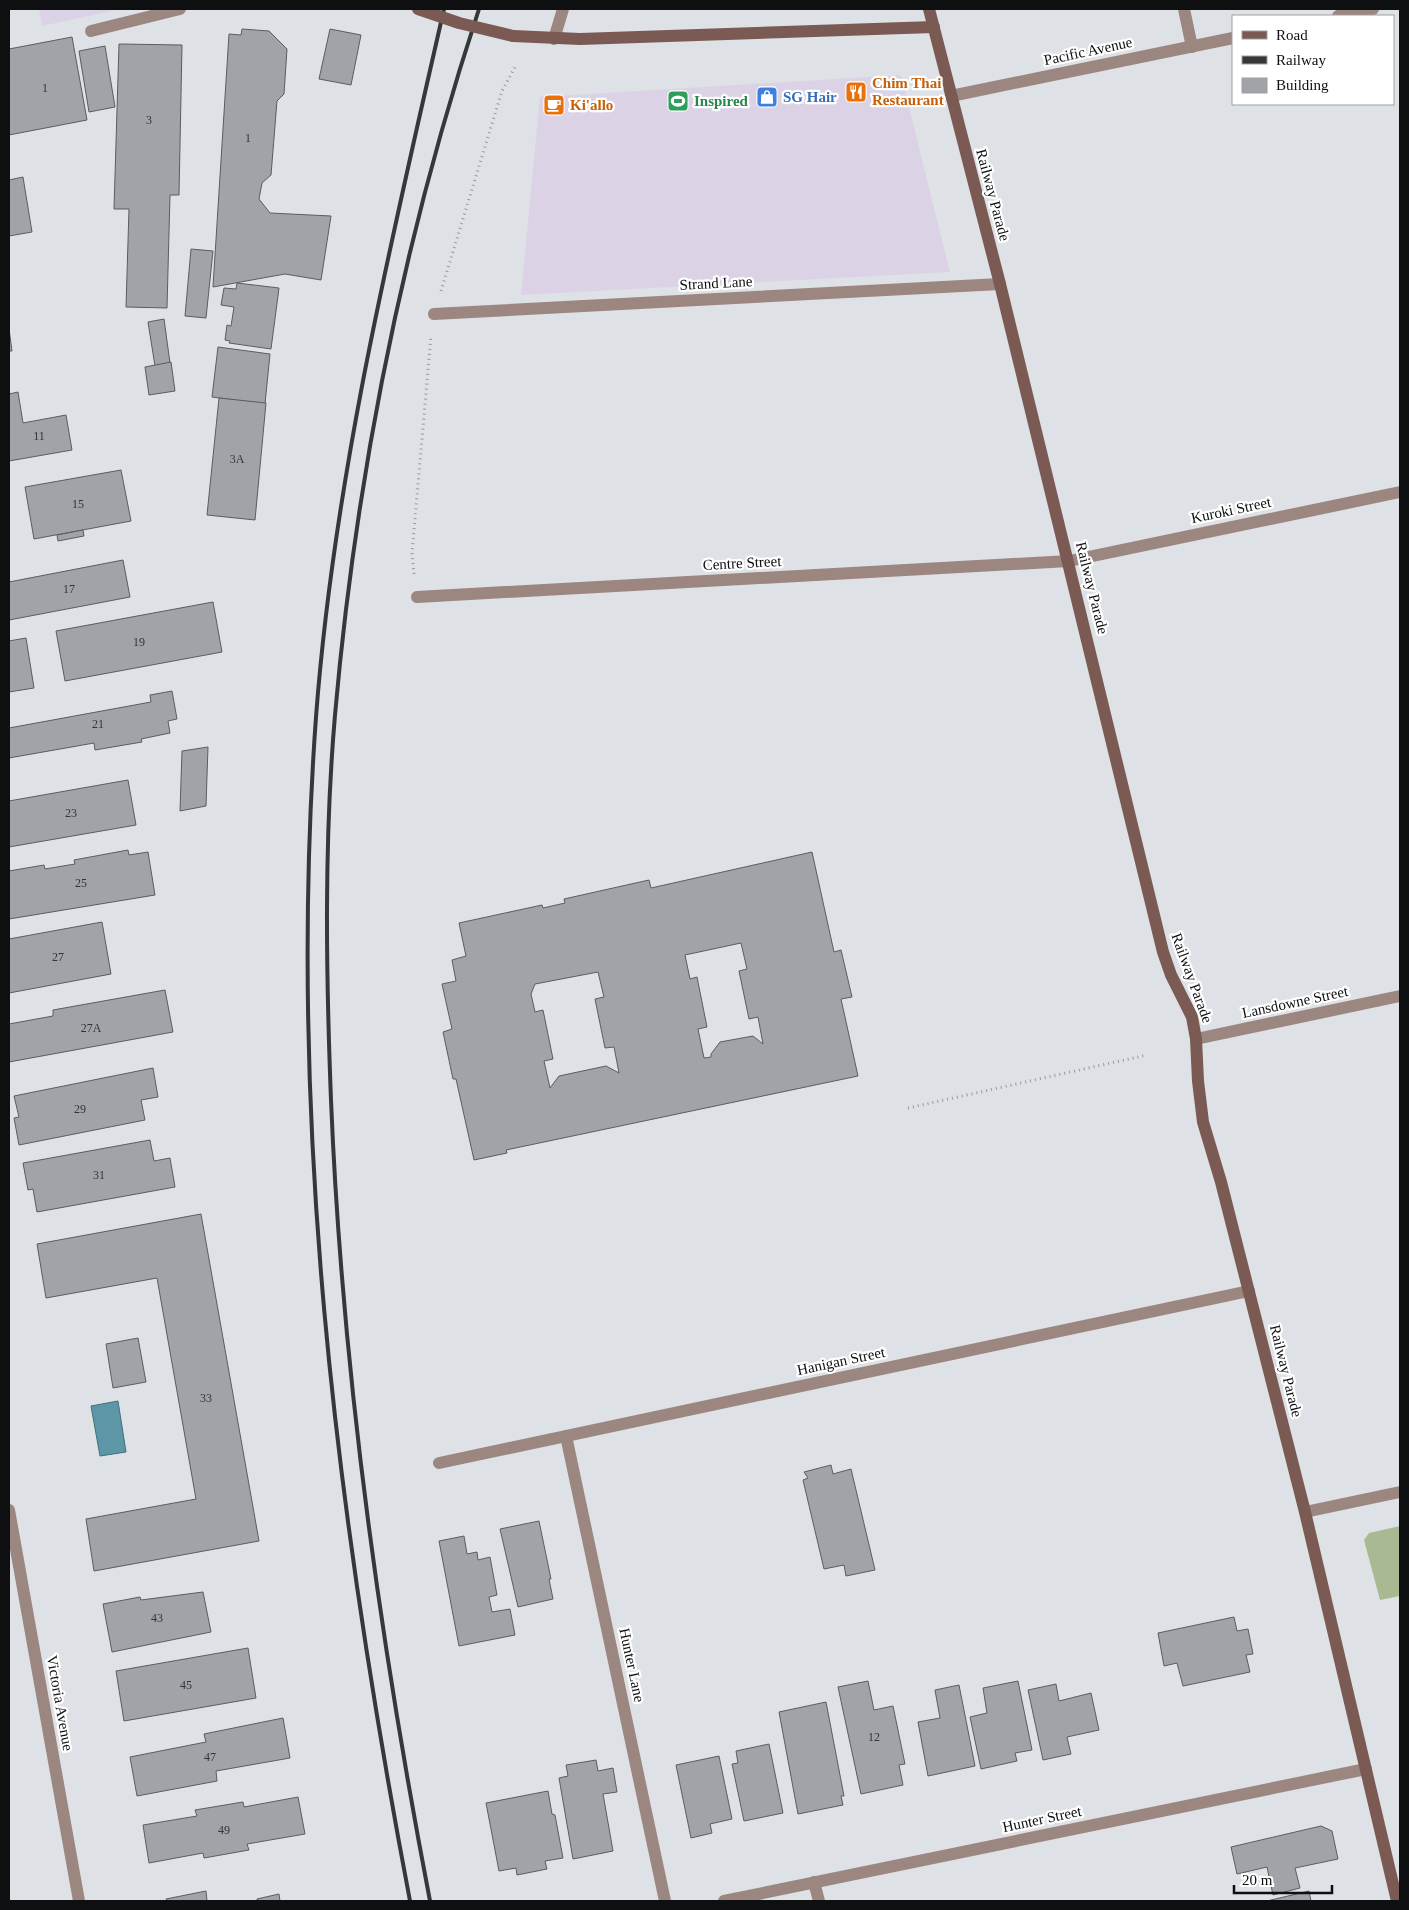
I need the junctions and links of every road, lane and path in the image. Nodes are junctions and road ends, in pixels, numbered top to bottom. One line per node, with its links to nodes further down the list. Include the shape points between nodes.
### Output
1 (180, 9): 9 (street)
2 (418, 9): 11 (street, bridge, via 512,36)
3 (563, 9): 11 (street)
4 (929, 9): 8 (street, Railway Parade)
5 (1184, 9): 12 (street)
6 (1373, 9): 7 (street)
7 (1343, 15)
8 (934, 27): 11 (street); 13 (street, Railway Parade)
9 (91, 31)
10 (1232, 38): 12 (street, Pacific Avenue)
11 (554, 39)
12 (1192, 47): 13 (street, Pacific Avenue)
13 (951, 96): 14 (street, Railway Parade)
14 (1000, 284): 15 (street, Strand Lane); 17 (street, Railway Parade)
15 (434, 314)
16 (1400, 492): 17 (street, Kuroki Street)
17 (1068, 561): 18 (street, Centre Street); 20 (street, Railway Parade, via 1162,952 1192,1017)
18 (417, 597)
19 (1400, 996): 20 (street, Lansdowne Street)
20 (1196, 1039): 23 (street, Railway Parade, via 1203,1122)
21 (1147, 1055): 22 (path)
22 (908, 1108)
23 (1249, 1291): 24 (street, Hanigan Street); 28 (street, Railway Parade)
24 (566, 1436): 25 (street, Hanigan Street); 32 (street, Hunter Lane)
25 (439, 1463)
26 (1400, 1492): 28 (street)
27 (9, 1510): 31 (street, Victoria Avenue)
28 (1305, 1512): 29 (street, Railway Parade)
29 (1366, 1769): 30 (street, Hunter Street); 35 (street, Railway Parade)
30 (814, 1882): 33 (street, Hunter Street); 34 (street)
31 (79, 1901)
32 (665, 1901)
33 (724, 1901)
34 (819, 1901)
35 (1397, 1901)

